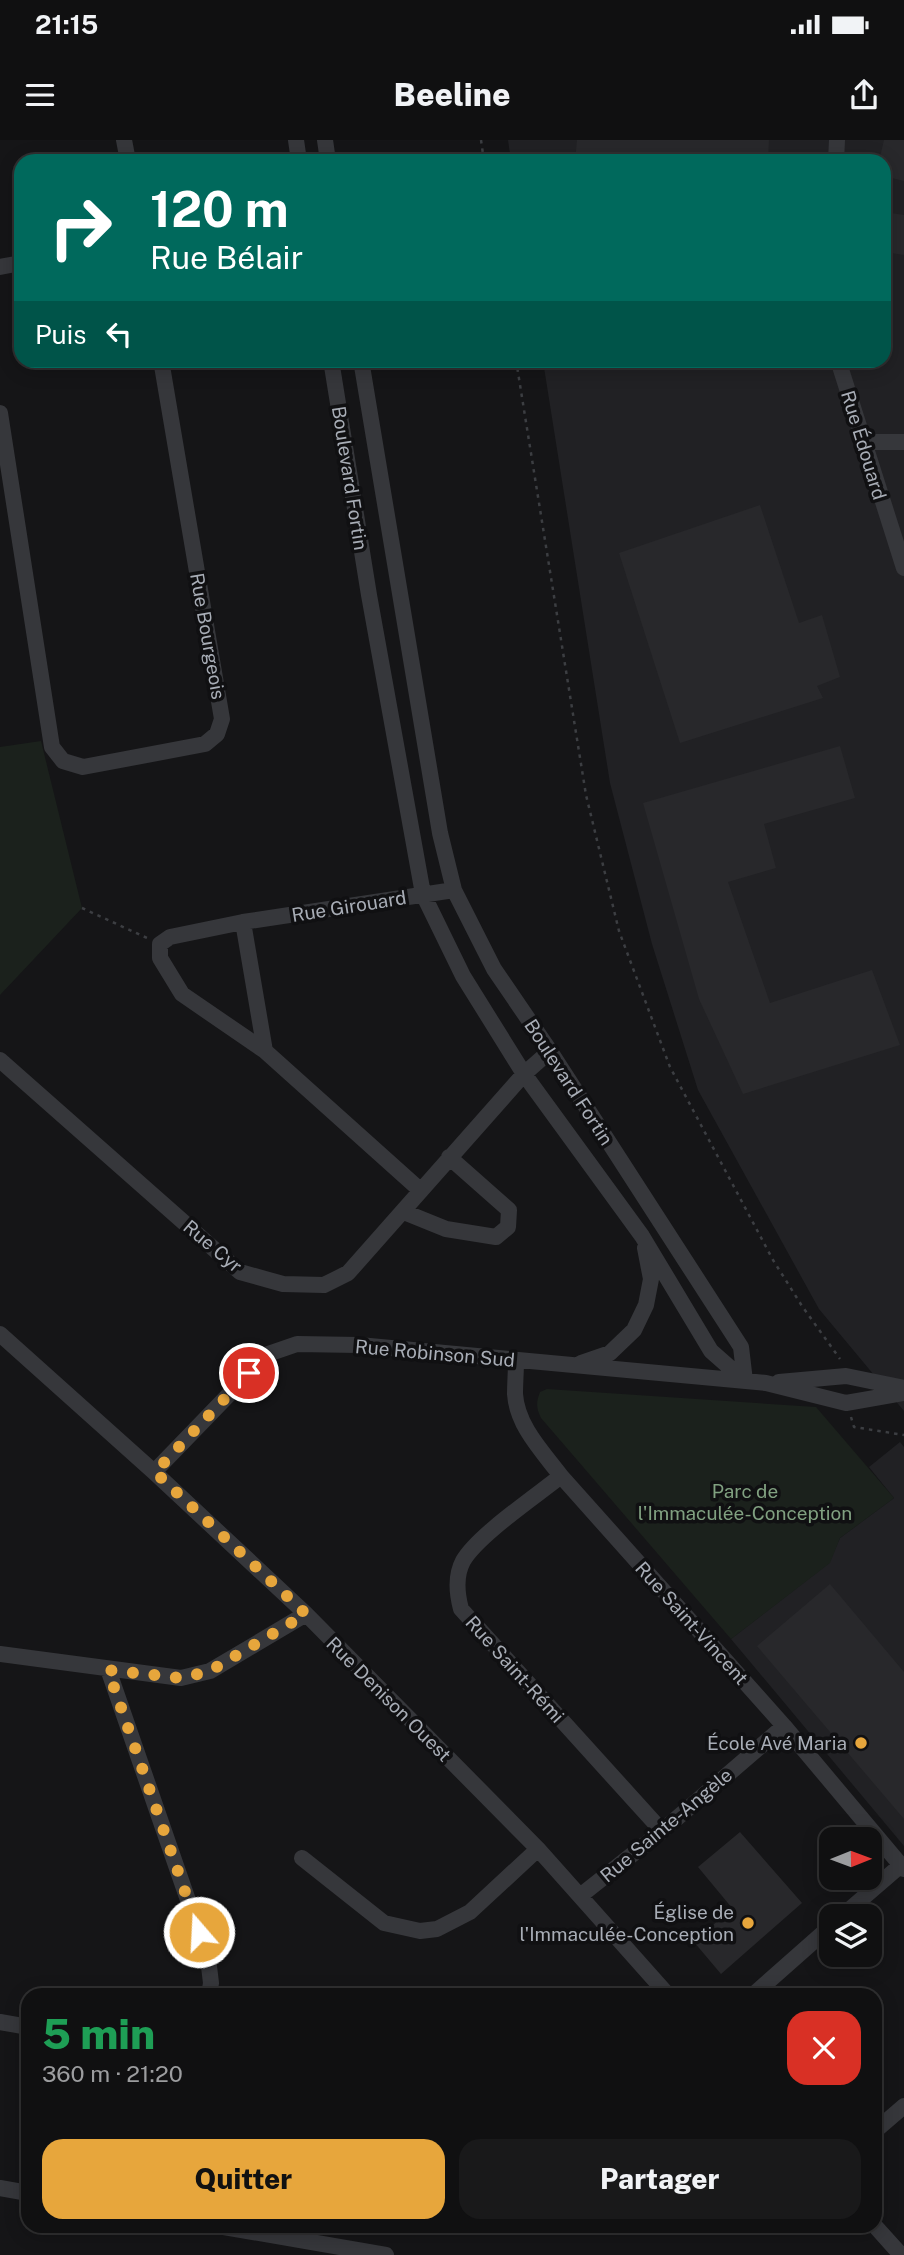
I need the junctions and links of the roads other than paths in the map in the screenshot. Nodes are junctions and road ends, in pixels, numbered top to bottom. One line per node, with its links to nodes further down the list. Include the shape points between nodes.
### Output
1 (162, 368): 5 (street, Rue Bourgeois, via 222,719 217,734 205,744 83,767 64,761 52,747)
2 (332, 368): 10 (street, Boulevard Fortin)
3 (362, 368): 9 (street, Boulevard Fortin)
4 (840, 368): 6 (street, Rue Édouard)
5 (0, 413)
6 (863, 442): 7 (street); 8 (street, Rue Édouard)
7 (904, 442)
8 (904, 568)
9 (398, 590): 10 (street); 11 (street, Boulevard Fortin)
10 (369, 595): 12 (street, Boulevard Fortin)
11 (454, 890): 12 (street, Rue Girouard); 15 (street, Boulevard Fortin, via 494,969)
12 (424, 894): 13 (street, Rue Girouard); 17 (street, Boulevard Fortin, via 463,976)
13 (243, 922): 14 (street); 14 (street, Rue Girouard, via 170,937 160,944 160,958 182,994)
14 (265, 1051): 19 (street)
15 (550, 1051): 17 (street, Rue Cyr); 25 (street, Boulevard Fortin, via 741,1346)
16 (0, 1060): 20 (street, Rue Cyr, via 240,1272 283,1284 324,1285 348,1273)
17 (524, 1074): 18 (street, Rue Cyr); 21 (street, Boulevard Fortin)
18 (449, 1157): 19 (street, Rue Cyr); 20 (street, via 509,1210 508,1227 496,1237 446,1229)
19 (420, 1190): 20 (street, Rue Cyr)
20 (404, 1212)
21 (642, 1236): 24 (street, Boulevard Fortin, via 651,1279 634,1330 610,1353); 25 (street, Boulevard Fortin, via 711,1351)
22 (0, 1334): 28 (street, Rue Denison Ouest)
23 (516, 1361): 24 (street, Rue Robinson Sud); 28 (street, Rue Robinson Sud, via 359,1345 297,1344 268,1354); 29 (street, Rue Saint-Vincent, via 515,1396 520,1415)
24 (577, 1365): 25 (street, Rue Robinson Sud)
25 (745, 1381): 26 (street, Rue Robinson Sud)
26 (766, 1383): 27 (street, Rue Robinson Sud, via 846,1377); 27 (street, Rue Robinson Sud, via 846,1403)
27 (904, 1390)
28 (155, 1472): 30 (street, Rue Denison Ouest)
29 (561, 1476): 33 (street, Rue Saint-Vincent); 34 (street, Rue Saint-Rémi, via 474,1547 462,1564 457,1592 461,1609)
30 (306, 1614): 32 (street, via 210,1671 181,1678); 35 (street, Rue Denison Ouest)
31 (0, 1654): 32 (street)
32 (108, 1670): 41 (street, via 208,1958)
33 (784, 1726): 34 (street, Rue Sainte-Angèle); 37 (street, Rue Saint-Vincent)
34 (662, 1831): 38 (street, Rue Sainte-Angèle)
35 (538, 1849): 36 (street, via 470,1912 436,1929 419,1931 384,1923); 38 (street, Rue Denison Ouest)
36 (302, 1858)
37 (902, 1867): 39 (street)
38 (580, 1896): 42 (street, Rue Denison Ouest)
39 (857, 1904)
40 (819, 1937): 43 (street)
41 (210, 1988)
42 (662, 1988)
43 (761, 1988)
44 (0, 2022): 45 (street)
45 (21, 2025)
46 (904, 2106): 47 (street)
47 (882, 2126)
48 (0, 2189): 49 (street)
49 (21, 2192)
50 (259, 2233): 52 (street)
51 (881, 2233): 53 (street)
52 (386, 2255)
53 (901, 2255)

